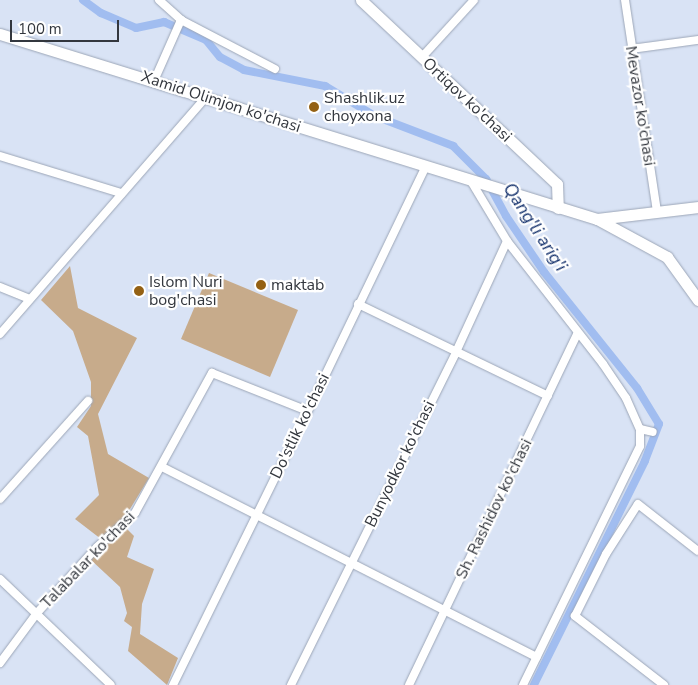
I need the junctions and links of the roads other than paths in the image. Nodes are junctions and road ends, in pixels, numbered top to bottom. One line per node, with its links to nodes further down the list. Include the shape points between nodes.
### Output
1 (159, 0): 5 (street)
2 (361, 0): 9 (main road, Ortiqov ko'chasi)
3 (474, 0): 9 (street)
4 (624, 0): 8 (street, Mevazor ko'chasi)
5 (179, 26): 10 (street); 11 (street)
6 (0, 34): 11 (main road, Xamid Olimjon ko'chasi)
7 (698, 40): 8 (street)
8 (631, 49): 19 (street, Mevazor ko'chasi)
9 (422, 58): 18 (main road, Ortiqov ko'chasi, via 557,184)
10 (275, 69)
11 (154, 81): 12 (main road, Xamid Olimjon ko'chasi)
12 (206, 97): 14 (main road, Xamid Olimjon ko'chasi); 16 (street)
13 (0, 156): 16 (street)
14 (426, 166): 15 (main road, Xamid Olimjon ko'chasi); 25 (street, Do'stlik ko'chasi)
15 (471, 181): 18 (main road, Xamid Olimjon ko'chasi); 21 (street)
16 (122, 193): 23 (street)
17 (698, 207): 19 (main road)
18 (558, 208): 20 (main road)
19 (657, 212): 20 (main road)
20 (597, 219): 24 (main road, via 667,257)
21 (506, 241): 26 (street); 28 (street, Bunyodkor ko'chasi)
22 (0, 287): 23 (street)
23 (30, 299): 27 (street)
24 (698, 300)
25 (358, 304): 28 (street); 31 (street, Do'stlik ko'chasi)
26 (578, 333): 29 (street, Sh. Rashidov ko'chasi); 32 (street, via 626,398)
27 (0, 334)
28 (456, 352): 29 (street); 38 (street, Bunyodkor ko'chasi)
29 (548, 396): 40 (street, Sh. Rashidov ko'chasi)
30 (88, 401): 35 (street)
31 (308, 411): 34 (street, Talabalar ko'chasi, via 212,373); 36 (street, Do'stlik ko'chasi)
32 (640, 429): 33 (street); 42 (street, via 640,446)
33 (653, 432)
34 (162, 467): 36 (street); 41 (street, Talabalar ko'chasi, via 135,513 97,547)
35 (0, 499)
36 (256, 516): 38 (street); 45 (street, Do'stlik ko'chasi)
37 (698, 551): 49 (street, via 638,504 606,554 575,616)
38 (351, 563): 40 (street); 46 (street, Bunyodkor ko'chasi)
39 (0, 579): 41 (street)
40 (445, 609): 42 (street); 47 (street, Sh. Rashidov ko'chasi)
41 (37, 613): 43 (street, Talabalar ko'chasi); 44 (street)
42 (537, 657): 48 (street)
43 (0, 663)
44 (111, 685)
45 (173, 685)
46 (291, 685)
47 (409, 685)
48 (523, 685)
49 (664, 685)

